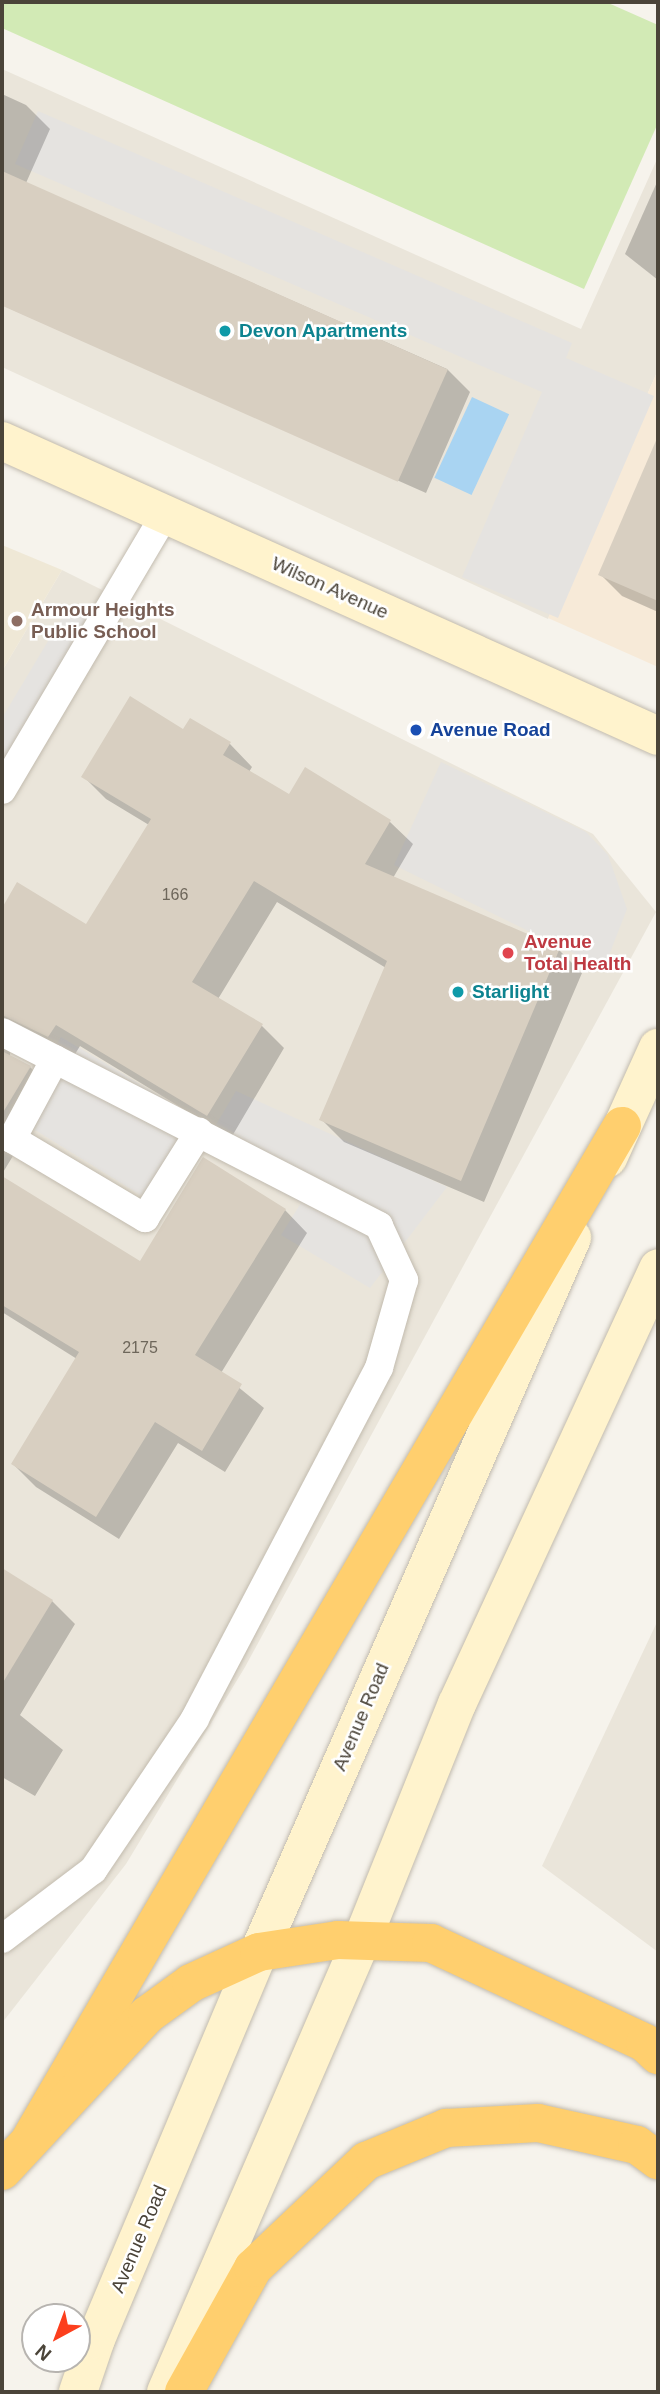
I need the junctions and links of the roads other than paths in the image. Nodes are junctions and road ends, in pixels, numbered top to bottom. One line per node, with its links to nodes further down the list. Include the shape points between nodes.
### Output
1 (2, 441): 2 (main road, Wilson Avenue)
2 (165, 514): 3 (main road, Wilson Avenue); 4 (lane)
3 (658, 736)
4 (2, 790)
5 (2, 1032): 7 (lane)
6 (658, 1048): 8 (main road, Avenue Road)
7 (55, 1059): 9 (lane); 9 (lane, via 12,1139 145,1218)
8 (622, 1126): 13 (main road, Avenue Road); 15 (highway)
9 (199, 1132): 11 (lane, via 379,1226 404,1280 379,1368 195,1719 93,1870)
10 (658, 1268): 12 (main road, via 457,1704)
11 (2, 1939)
12 (362, 1940): 13 (highway); 14 (highway, via 431,1944 645,2043); 19 (main road)
13 (259, 1952): 15 (highway, via 191,1983 146,2015); 18 (main road, Avenue Road, via 96,2339)
14 (658, 2054)
15 (31, 2138): 17 (highway)
16 (658, 2160): 20 (highway, via 637,2145 538,2123 446,2128 366,2161 253,2268)
17 (2, 2171)
18 (78, 2392)
19 (166, 2392)
20 (184, 2392)

